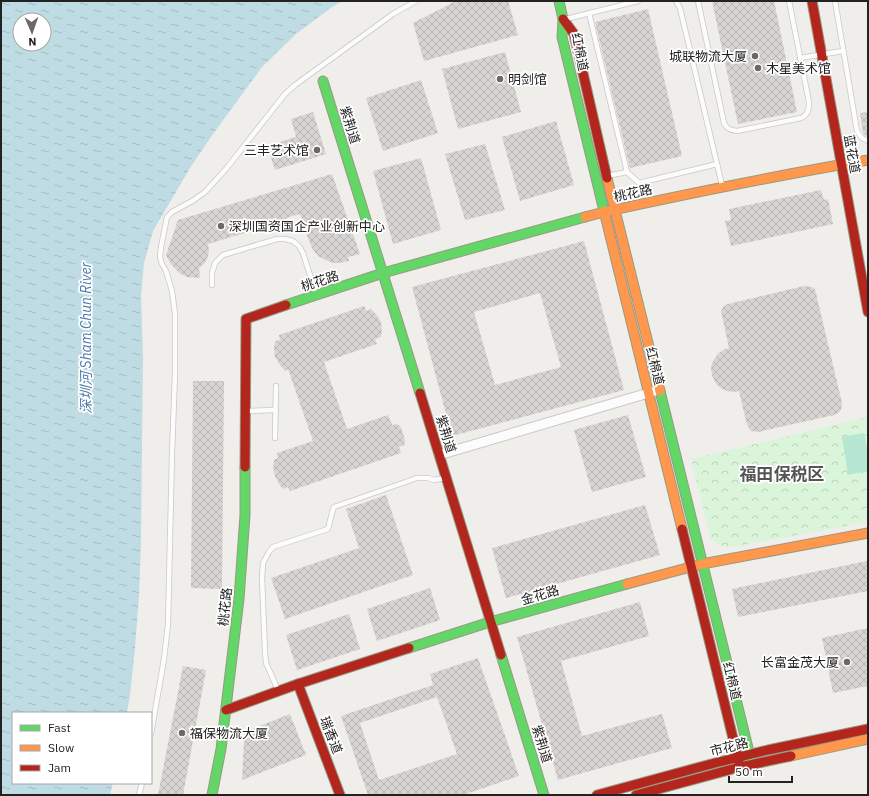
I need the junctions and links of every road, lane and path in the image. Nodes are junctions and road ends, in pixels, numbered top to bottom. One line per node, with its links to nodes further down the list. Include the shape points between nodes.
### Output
1 (416, 1): 43 (lane, via 393,14 295,84 205,192 167,217 160,257 172,291 175,374 168,624)
2 (559, 1): 10 (main road)
3 (638, 1): 9 (lane)
4 (676, 1): 17 (lane, via 680,8)
5 (698, 1): 13 (lane, via 727,128 737,131 804,117 809,108)
6 (789, 1): 13 (lane)
7 (812, 1): 12 (main road, 蓝花道)
8 (835, 1): 11 (lane)
9 (589, 13): 10 (lane); 19 (lane)
10 (563, 19): 20 (main road, 红棉道, via 574,34); 23 (main road, 红棉道, via 562,37)
11 (843, 51): 12 (lane); 15 (lane, via 857,131)
12 (822, 54): 13 (lane); 18 (main road, 蓝花道)
13 (800, 58)
14 (323, 81): 24 (main road, 紫荆道)
15 (868, 141)
16 (868, 160): 18 (main road, 桃花路)
17 (717, 164): 19 (lane, via 639,183); 21 (lane)
18 (841, 164): 21 (main road, 桃花路); 27 (main road, 蓝花道)
19 (627, 172): 20 (lane)
20 (608, 176): 22 (main road, 红棉道)
21 (722, 187): 22 (main road, 桃花路)
22 (616, 210): 23 (main road, 桃花路); 29 (main road, 红棉道)
23 (604, 212): 24 (main road, 桃花路); 30 (main road, 红棉道)
24 (383, 273): 26 (main road, 桃花路); 34 (main road, 紫荆道)
25 (212, 285): 26 (lane, via 215,263 223,256 277,238 293,241 299,246)
26 (316, 296): 32 (main road, 桃花路, via 246,319)
27 (868, 312)
28 (276, 386): 31 (lane)
29 (660, 390): 30 (street); 37 (main road, 红棉道)
30 (648, 393): 34 (street); 38 (main road, 红棉道)
31 (276, 410): 32 (lane); 33 (lane)
32 (246, 411): 42 (main road, 桃花路, via 243,551)
33 (276, 438)
34 (439, 455): 35 (main road, 紫荆道)
35 (446, 478): 39 (main road, 紫荆道); 41 (lane, via 417,478 334,507 328,529 273,547 269,552 263,563 262,578 265,652 266,663)
36 (868, 533): 37 (main road, 金花路)
37 (702, 564): 38 (main road, 金花路); 46 (main road, 红棉道)
38 (691, 566): 39 (main road, 金花路); 47 (main road, 红棉道)
39 (490, 622): 40 (main road, 金花路); 54 (main road, 紫荆道)
40 (298, 684): 41 (main road, 金花路); 53 (main road, 瑞香道)
41 (278, 691): 42 (main road, 金花路)
42 (226, 710): 52 (main road, 桃花路)
43 (152, 728)
44 (868, 729): 46 (main road, 市花路)
45 (868, 740): 48 (main road, 市花路)
46 (750, 755): 47 (main road, 市花路); 48 (main road, 红棉道)
47 (737, 758): 49 (main road, 红棉道); 55 (main road, 市花路)
48 (752, 764): 49 (main road, 市花路)
49 (740, 767): 56 (main road, 市花路)
50 (142, 784): 51 (lane)
51 (139, 795)
52 (212, 795)
53 (340, 795)
54 (544, 795)
55 (597, 795)
56 (636, 795)

